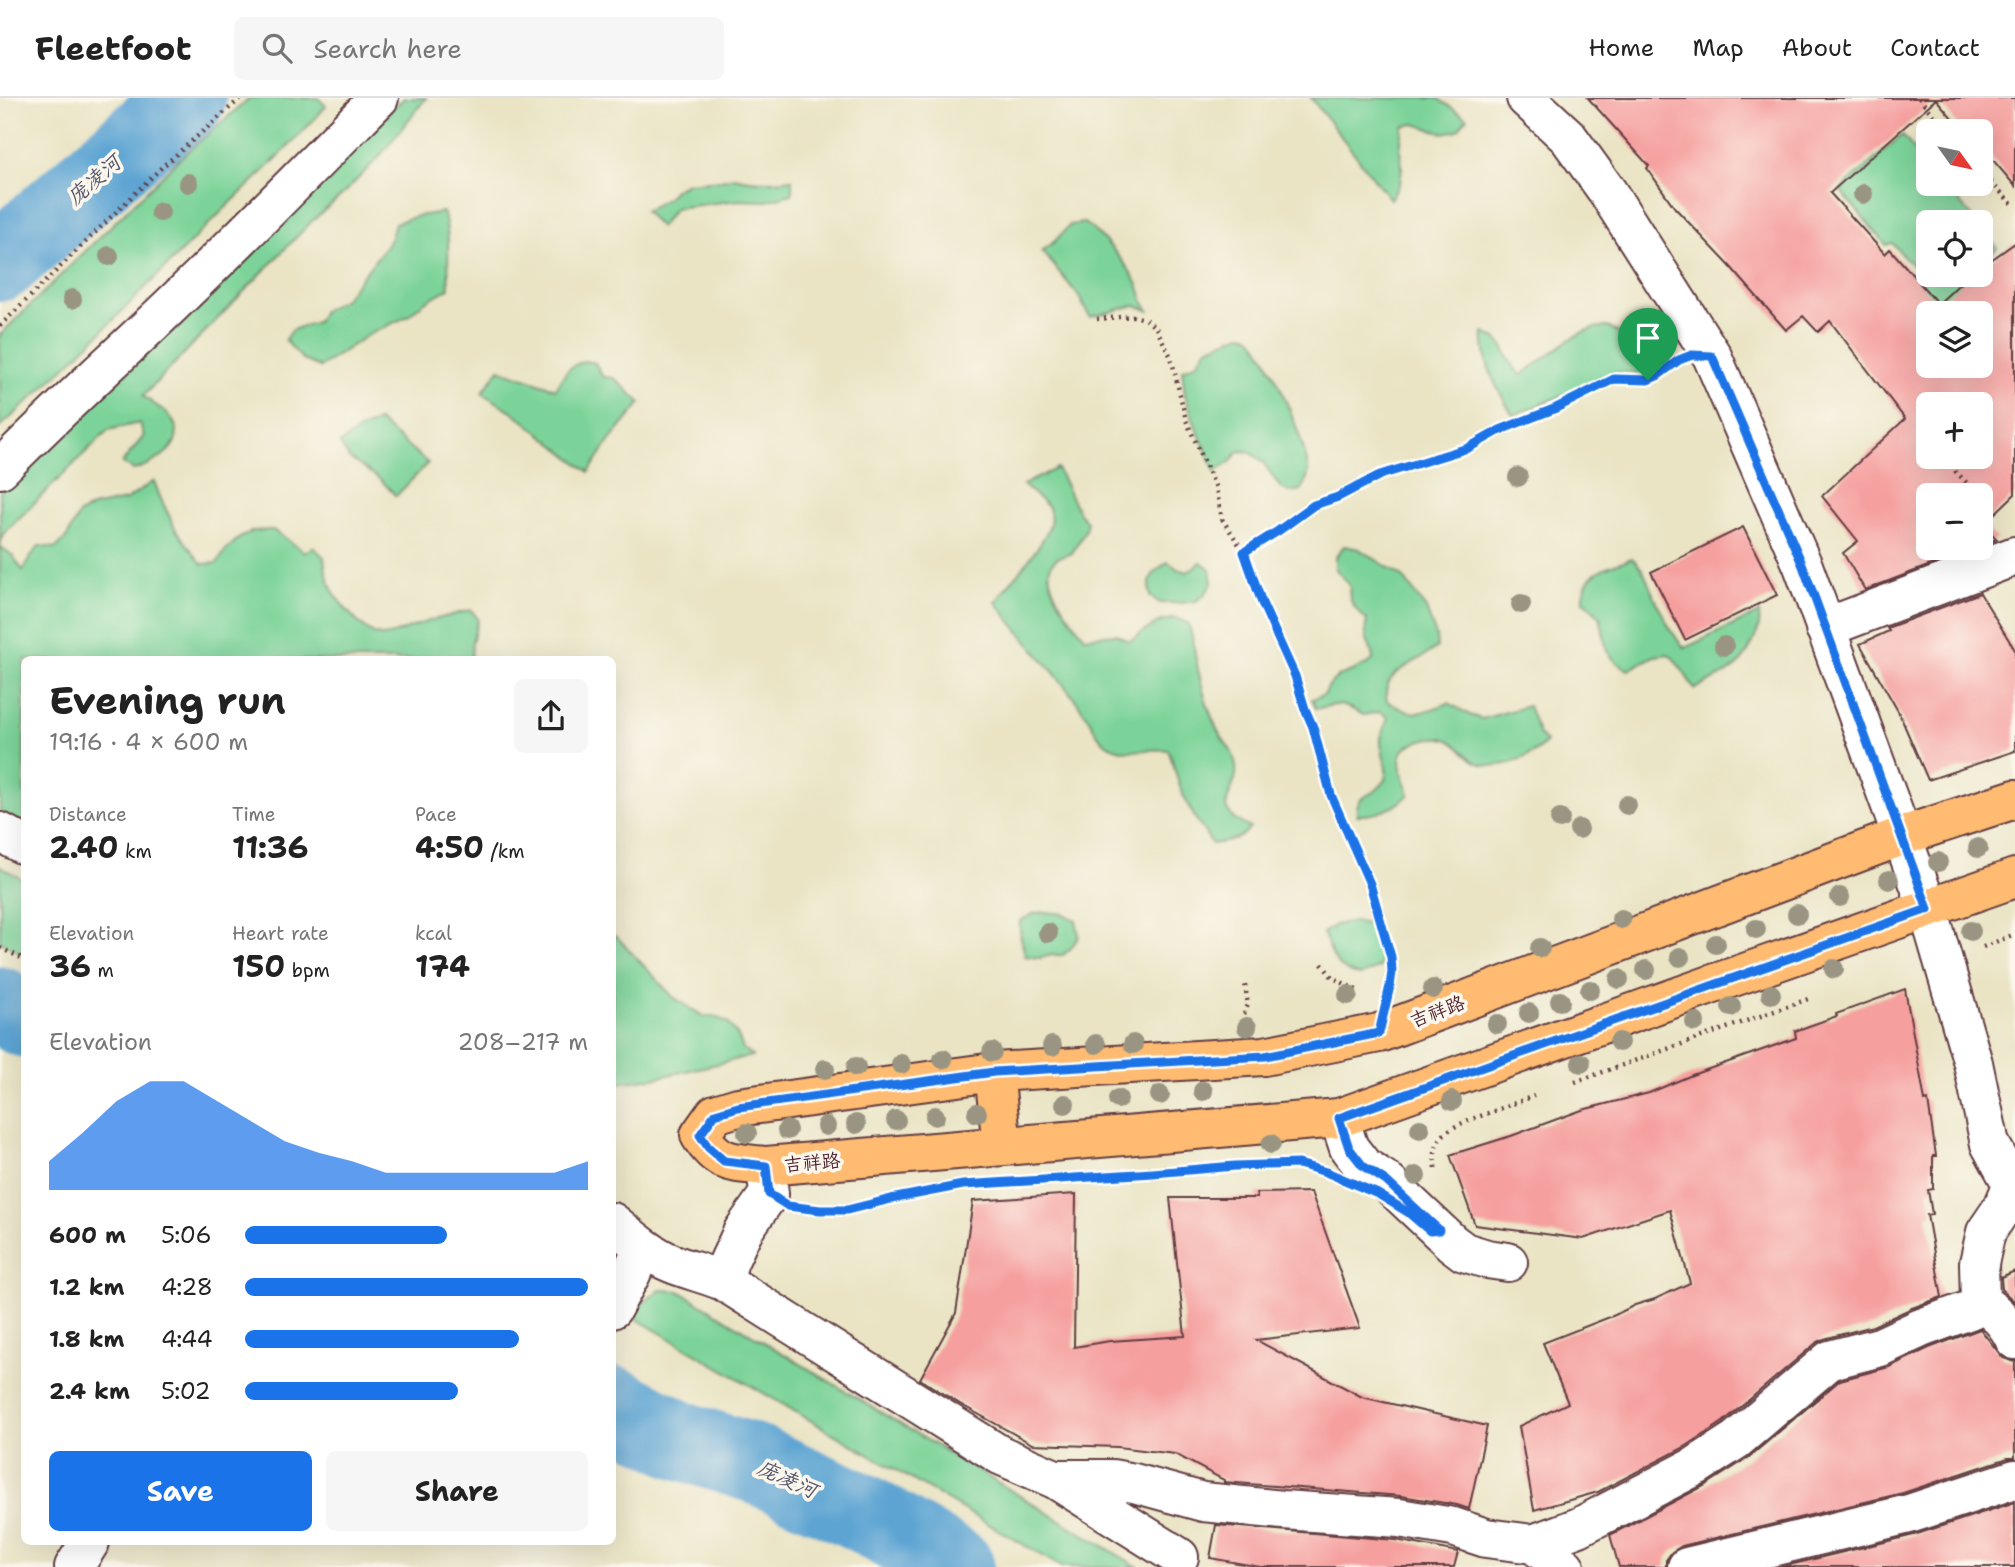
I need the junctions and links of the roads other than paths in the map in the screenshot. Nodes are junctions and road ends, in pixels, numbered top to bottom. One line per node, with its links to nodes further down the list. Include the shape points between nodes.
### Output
1 (379, 98): 3 (street)
2 (1526, 98): 5 (street, via 1568,137 1584,159 1712,356)
3 (0, 469)
4 (2015, 556): 5 (street)
5 (1825, 628): 8 (street)
6 (2015, 799): 8 (main road, 吉祥路)
7 (0, 832): 9 (street)
8 (1902, 836): 11 (street); 12 (main road, 吉祥路, via 1379,1033 1265,1056)
9 (21, 843)
10 (2015, 878): 11 (main road, 吉祥路)
11 (1928, 909): 13 (main road, 吉祥路); 16 (street, via 1973,1063 1990,1144)
12 (994, 1072): 14 (main road); 15 (main road, 吉祥路, via 715,1114 700,1135 708,1147 724,1161)
13 (1339, 1118): 14 (main road, 吉祥路); 19 (street, via 1349,1148 1363,1166 1464,1252)
14 (1002, 1146): 15 (main road, 吉祥路)
15 (767, 1180): 20 (street, via 758,1212 743,1231)
16 (2014, 1187): 22 (street, via 1986,1232 1979,1263)
17 (616, 1225): 18 (street)
18 (643, 1247): 20 (street, via 670,1263); 21 (street)
19 (1508, 1262)
20 (723, 1281): 24 (street, via 1000,1455)
21 (616, 1302)
22 (1980, 1302): 23 (street, via 2006,1323); 26 (street, via 1880,1347 1830,1360 1735,1440 1696,1466 1579,1527)
23 (2015, 1340)
24 (1055, 1479): 26 (street, via 1112,1479 1203,1502 1399,1518); 28 (street)
25 (2015, 1479): 31 (street, via 1909,1514)
26 (1534, 1544): 30 (street)
27 (88, 1545): 29 (street)
28 (1179, 1557)
29 (74, 1567)
30 (1565, 1567)
31 (1687, 1567)

